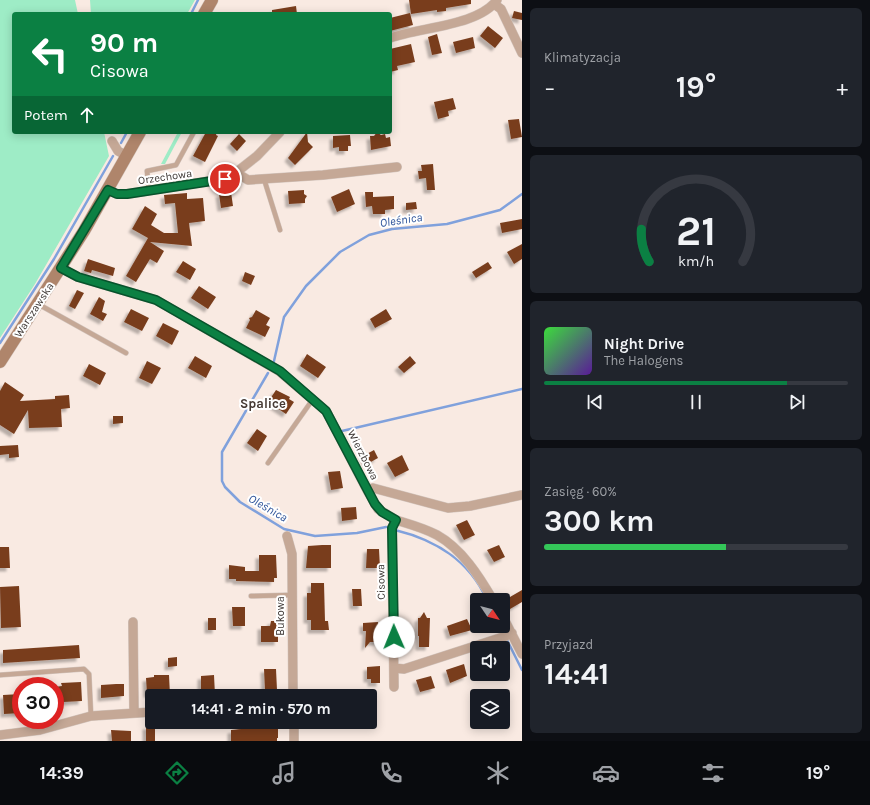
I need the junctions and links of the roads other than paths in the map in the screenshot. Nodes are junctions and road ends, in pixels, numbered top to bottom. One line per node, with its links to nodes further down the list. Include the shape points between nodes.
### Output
1 (212, 0): 3 (main road)
2 (496, 2): 4 (street, via 471,18); 5 (street)
3 (205, 12)
4 (392, 38)
5 (522, 53)
6 (139, 134): 10 (main road, Warszawska)
7 (193, 134): 15 (lane, via 176,166 147,172)
8 (278, 134): 12 (street, Orzechowa)
9 (112, 141): 10 (street, via 118,151)
10 (127, 156): 14 (main road, Warszawska)
11 (397, 167): 13 (street)
12 (237, 173): 13 (street, via 245,180); 15 (street, Orzechowa, via 229,178)
13 (264, 179): 16 (lane)
14 (108, 190): 15 (street, Orzechowa, via 121,194); 17 (main road, Warszawska)
15 (149, 191)
16 (280, 230)
17 (61, 268): 18 (main road, Warszawska); 21 (street, Wierzbowa, via 78,277 156,300 269,364)
18 (38, 304): 19 (lane); 20 (main road, Warszawska)
19 (126, 353)
20 (0, 362)
21 (313, 399): 22 (lane); 23 (street, Wierzbowa, via 326,411)
22 (268, 463)
23 (367, 490): 24 (street, Wierzbowa, via 373,488 448,508); 25 (street, via 378,508)
24 (522, 495)
25 (396, 520): 27 (street, via 443,539 475,570); 34 (street, Cisowa, via 392,528)
26 (287, 536): 28 (street, Bukowa, via 292,554)
27 (489, 593)
28 (292, 595): 29 (lane); 37 (street, Bukowa)
29 (251, 596)
30 (133, 622): 39 (street)
31 (510, 629): 32 (street)
32 (512, 633): 33 (street); 34 (street, via 404,668)
33 (522, 654)
34 (394, 668): 36 (street, Cisowa)
35 (0, 675): 40 (lane, via 84,669 89,674)
36 (394, 687)
37 (293, 689)
38 (145, 712): 39 (street)
39 (134, 713): 40 (street)
40 (91, 716): 42 (street, via 40,730)
41 (294, 729): 43 (street)
42 (0, 735)
43 (294, 741)

